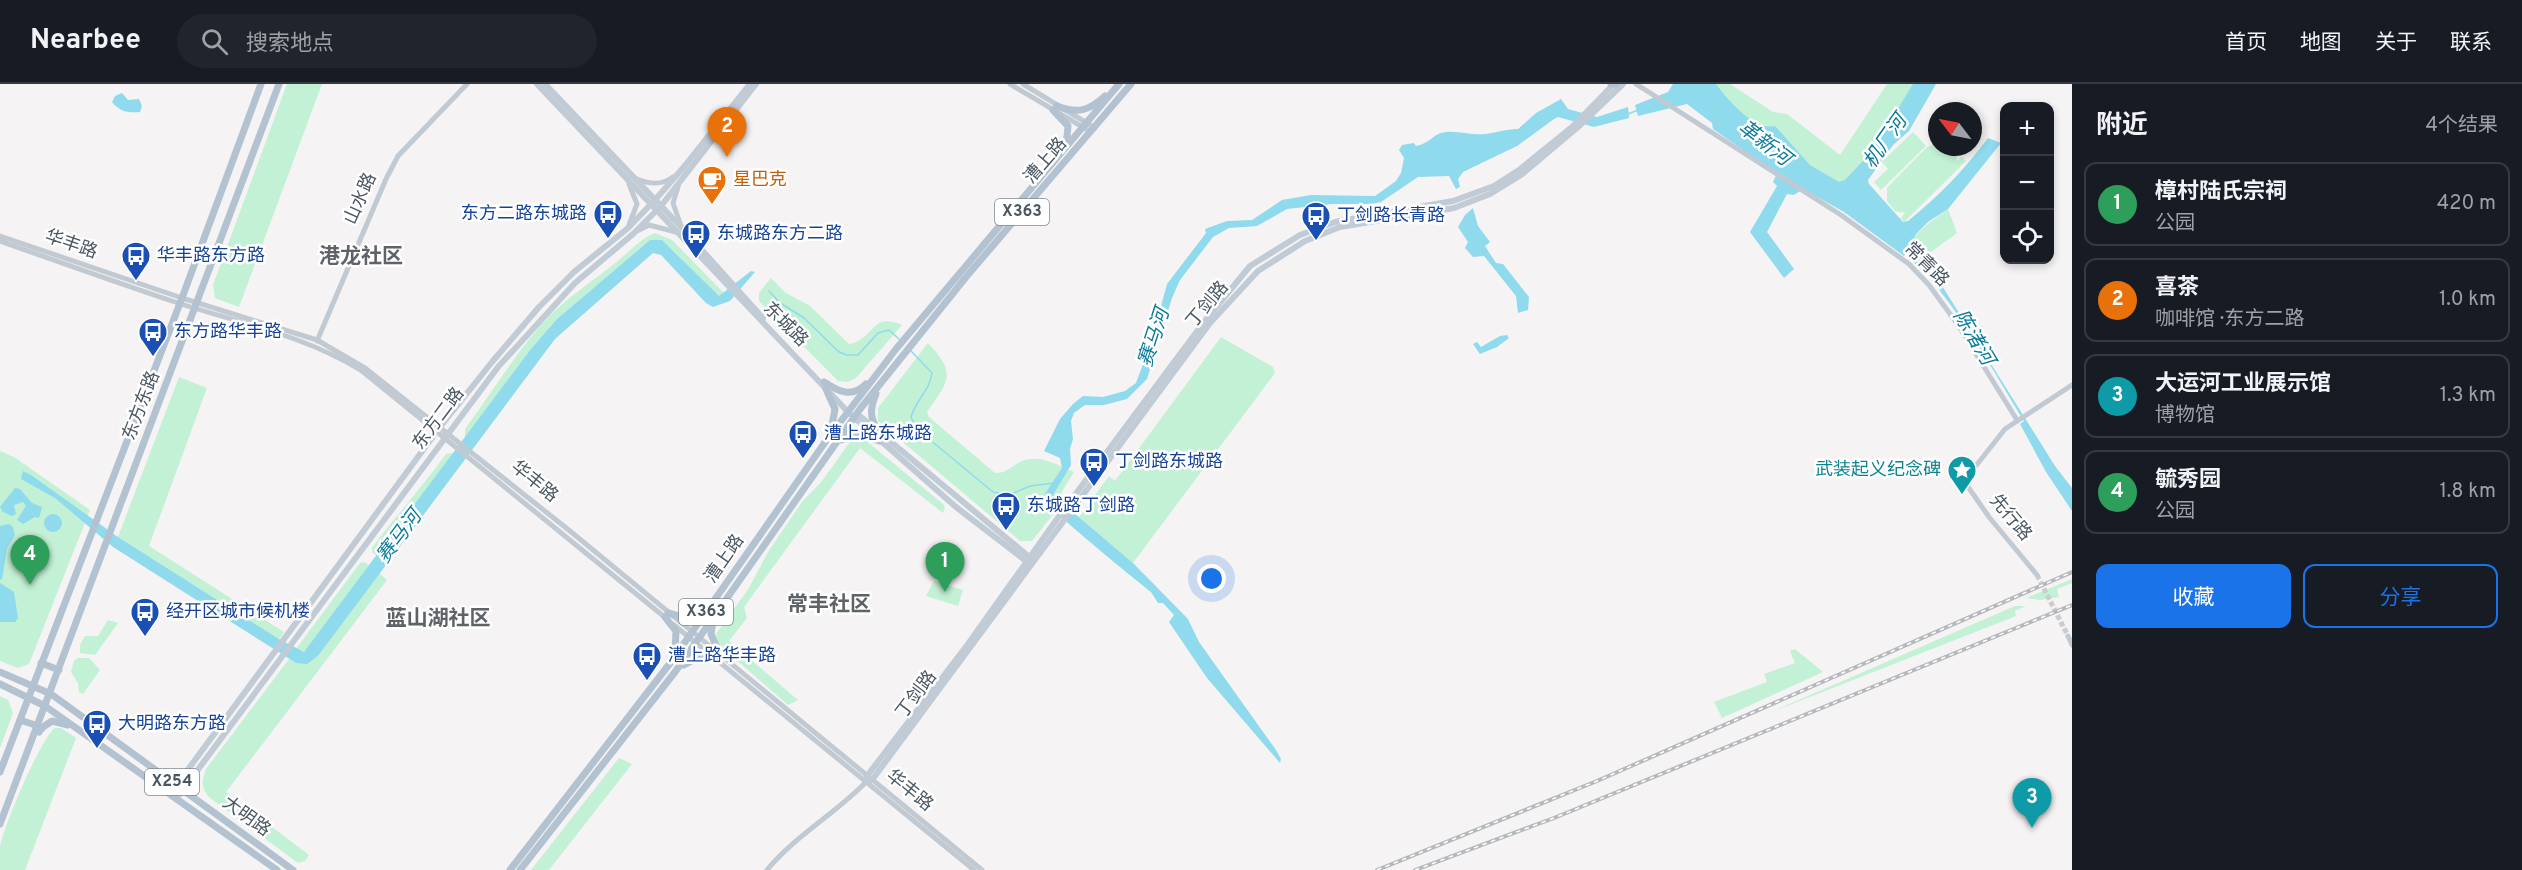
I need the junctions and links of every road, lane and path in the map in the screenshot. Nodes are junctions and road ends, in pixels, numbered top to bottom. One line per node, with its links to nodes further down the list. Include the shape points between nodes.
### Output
1 (261, 84): 30 (main road, 东方东路)
2 (279, 84): 31 (main road, 东方东路)
3 (467, 84): 32 (street, 山水路, via 398,156)
4 (537, 84): 22 (main road, 东城路)
5 (544, 84): 22 (main road, 东城路)
6 (750, 84): 20 (main road, 东方二路)
7 (756, 84): 21 (main road, 东方二路)
8 (1010, 84): 15 (street)
9 (1023, 84): 15 (street)
10 (1118, 84): 15 (main road, via 1086,110); 17 (main road, 漕上路 / X363)
11 (1131, 84): 18 (main road, 漕上路 / X363)
12 (1613, 84): 16 (main road, 丁剑路)
13 (1623, 84): 16 (main road, 丁剑路)
14 (1636, 84): 38 (street, 常青路, via 1841,215 1920,275 1958,325)
15 (1055, 108): 17 (street); 19 (main road, via 1068,126 1067,137)
16 (1590, 112): 45 (main road, 丁剑路, via 1494,186 1468,197 1335,222 1300,235 1250,266 1204,322)
17 (1084, 125): 18 (street); 19 (main road, 漕上路 / X363)
18 (1093, 130): 36 (main road, 漕上路 / X363)
19 (1049, 166): 33 (main road, 漕上路 / X363)
20 (683, 168): 22 (street, via 659,183); 23 (main road, 东方二路)
21 (682, 178): 24 (main road, 东方二路); 26 (street, via 673,203)
22 (630, 179): 23 (main road, 东城路); 25 (street, via 637,204)
23 (652, 202): 24 (main road, 东城路); 25 (main road, 东方二路)
24 (658, 208): 26 (main road, 东城路); 27 (main road, 东方二路)
25 (628, 228): 39 (main road, 东方二路, via 539,307)
26 (680, 231): 27 (street, via 649,225); 34 (main road, 东城路)
27 (633, 234): 40 (main road, 东方二路, via 541,319)
28 (0, 236): 30 (street, 华丰路)
29 (0, 241): 30 (street, 华丰路)
30 (181, 301): 31 (street, 华丰路); 56 (main road, 东方东路)
31 (197, 305): 32 (street, 华丰路); 57 (main road, 东方东路)
32 (316, 343): 39 (street, 华丰路, via 365,368)
33 (883, 367): 34 (main road, via 861,389 852,392); 37 (main road, 漕上路 / X363)
34 (825, 385): 37 (main road, 东城路); 41 (main road, via 835,409)
35 (2072, 385): 38 (street, 先行路)
36 (880, 386): 37 (main road, 漕上路 / X363); 42 (main road, via 870,411)
37 (852, 413): 41 (main road, 漕上路 / X363); 42 (main road, 东城路); 44 (main road, 漕上路 / X363)
38 (2018, 419): 46 (street, 先行路, via 2005,429 1964,481)
39 (438, 430): 40 (street, 华丰路); 70 (main road, 东方二路)
40 (445, 435): 43 (street, 华丰路, via 455,447); 43 (street, 华丰路, via 459,441); 72 (main road, 东方二路)
41 (828, 438): 47 (main road, 漕上路 / X363)
42 (880, 438): 44 (main road, via 844,437); 45 (main road, 东城路, via 956,507)
43 (471, 455): 48 (street, 华丰路)
44 (827, 455): 49 (main road, 漕上路 / X363)
45 (1031, 562): 73 (main road, 丁剑路)
46 (2037, 575)
47 (717, 596): 48 (main road, via 698,616 690,619); 50 (main road, 漕上路 / X363)
48 (667, 615): 50 (street, 华丰路); 55 (main road, via 677,640)
49 (715, 616): 52 (main road, 漕上路 / X363); 54 (main road, via 711,634)
50 (691, 635): 52 (street, 华丰路); 55 (main road, 漕上路 / X363)
51 (2068, 636): 53 (street)
52 (698, 641): 54 (street, 华丰路); 59 (main road, 漕上路 / X363)
53 (2072, 645)
54 (717, 657): 59 (main road, via 699,657); 73 (street, 华丰路)
55 (671, 662): 82 (main road, 漕上路 / X363)
56 (41, 663): 57 (main road); 61 (main road, 东方东路)
57 (59, 670): 62 (main road, 东方东路)
58 (0, 672): 61 (main road, 大明路 / X254)
59 (675, 672): 83 (main road, 漕上路 / X363)
60 (0, 684): 63 (main road, 大明路 / X254)
61 (33, 686): 62 (main road, 大明路 / X254); 63 (main road, 东方东路)
62 (51, 694): 64 (main road, 东方东路); 71 (main road, 大明路 / X254)
63 (29, 697): 64 (main road, 大明路 / X254); 65 (main road, 东方东路)
64 (45, 706): 66 (main road, 东方东路); 67 (main road, 大明路 / X254)
65 (20, 720): 66 (main road); 69 (main road, 东方东路)
66 (38, 726): 68 (main road, 东方东路)
67 (79, 730): 68 (main road, via 52,721 43,727); 76 (main road, 大明路 / X254)
68 (28, 753): 79 (main road)
69 (0, 772)
70 (185, 773): 71 (main road, via 176,779); 74 (main road, 东方二路)
71 (163, 775): 74 (main road, 大明路 / X254)
72 (194, 775): 75 (main road, 东方二路); 78 (main road, via 190,789)
73 (868, 779): 84 (street, 丁剑路); 85 (street, 华丰路); 86 (street, 华丰路)
74 (176, 785): 75 (main road, 大明路 / X254); 76 (main road, 东方二路)
75 (183, 790): 77 (main road, 东方二路); 78 (main road, 大明路 / X254)
76 (170, 794): 77 (main road, 大明路 / X254)
77 (176, 799): 80 (main road, 大明路 / X254)
78 (196, 800): 81 (main road, 大明路 / X254)
79 (0, 824)
80 (277, 870)
81 (293, 870)
82 (510, 870)
83 (520, 870)
84 (767, 870)
85 (974, 870)
86 (982, 870)

